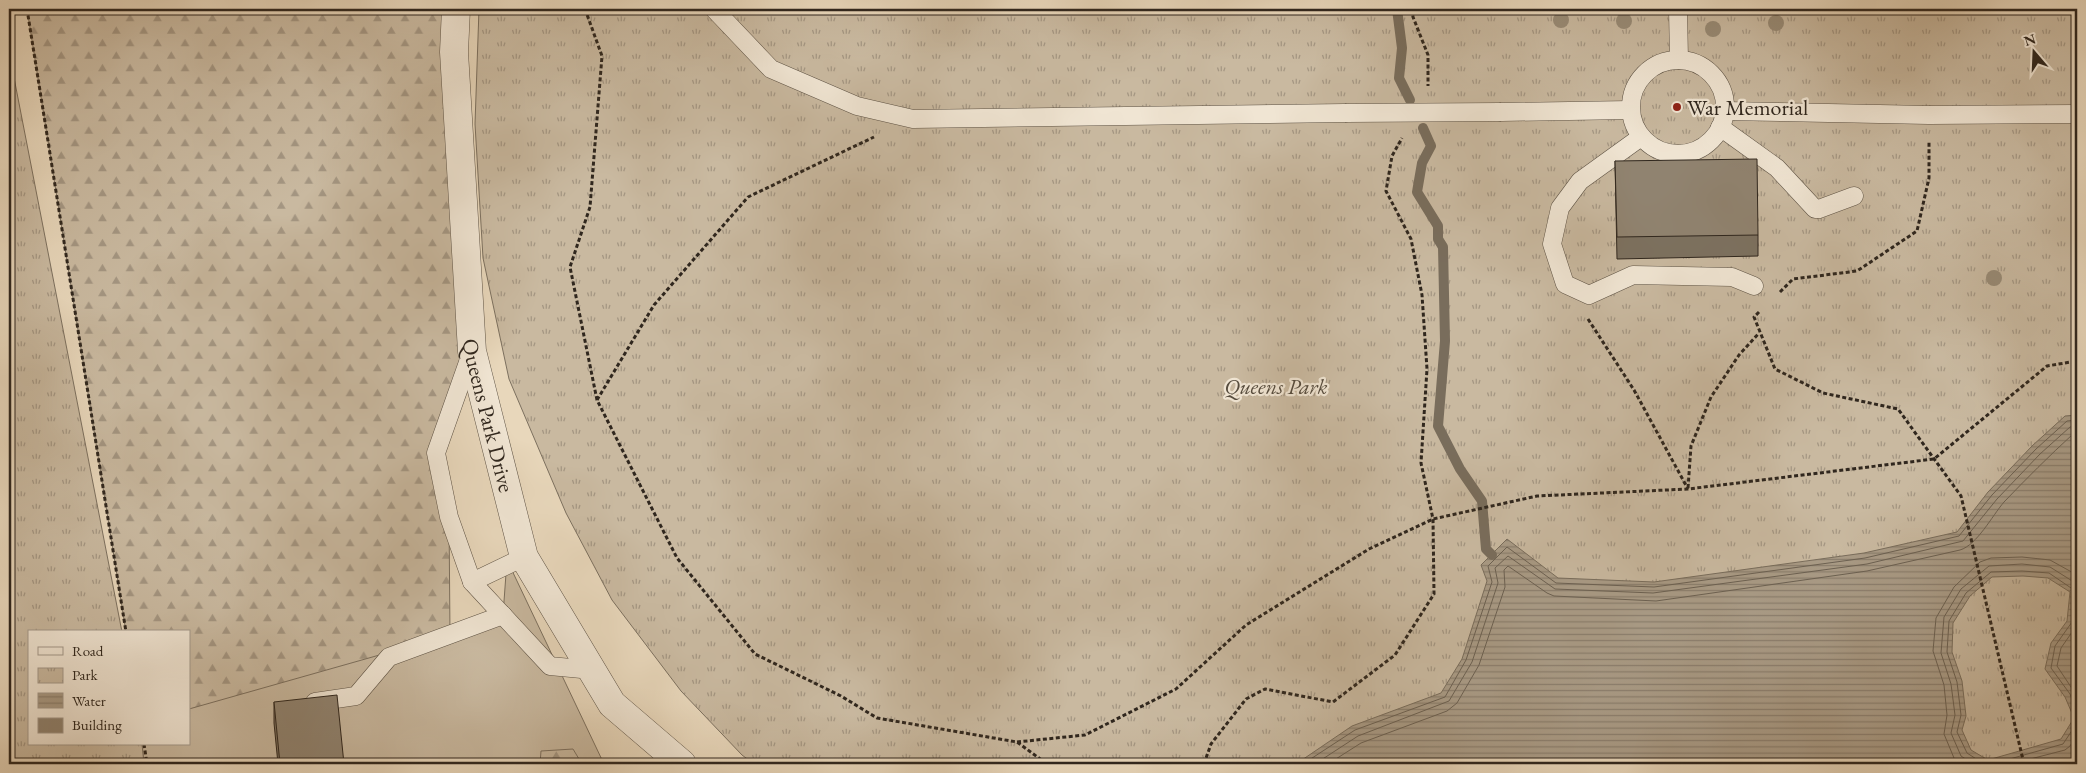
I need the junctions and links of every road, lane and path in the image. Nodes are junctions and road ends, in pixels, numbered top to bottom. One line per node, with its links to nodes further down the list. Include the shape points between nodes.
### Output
1 (27, 9): 31 (path)
2 (456, 9): 22 (street, Queens Park Drive, via 454,52)
3 (585, 9): 24 (path, via 602,56 590,207 570,267)
4 (714, 9): 12 (lane, via 771,69 857,106)
5 (1412, 9): 8 (path, via 1428,55)
6 (1678, 9): 7 (lane)
7 (1678, 60): 9 (lane, via 1655,66 1642,76 1634,90); 13 (lane, via 1708,71 1718,84 1724,100)
8 (1428, 95)
9 (1630, 110): 12 (lane, bridge); 15 (lane)
10 (1929, 114): 11 (lane); 13 (lane); 19 (path, via 1929,178 1917,231 1857,271 1793,279)
11 (2077, 114)
12 (913, 118): 24 (path, via 748,196 654,305)
13 (1722, 119): 15 (lane, via 1708,143 1695,151 1670,154); 16 (lane, via 1782,173 1815,209)
14 (1406, 133): 27 (path, via 1392,156 1386,191 1411,239 1422,295 1427,369 1421,464)
15 (1641, 137): 17 (lane, via 1580,181 1560,208 1552,244)
16 (1854, 196)
17 (1565, 284): 18 (lane, via 1589,295 1633,275 1732,276); 26 (path, via 1634,390)
18 (1754, 286)
19 (1774, 298)
20 (1761, 310): 21 (path, via 1754,317)
21 (1759, 333): 25 (path, via 1775,369 1823,393 1898,409); 26 (path, via 1739,355 1711,398 1691,446)
22 (472, 351): 28 (street, Queens Park Drive); 29 (lane, via 436,454 449,517)
23 (2077, 360): 25 (path, via 2047,366)
24 (597, 400): 34 (path, via 677,558 755,654 842,696 877,718)
25 (1934, 459): 26 (path); 40 (path, via 1961,496)
26 (1688, 489): 27 (path, via 1537,496)
27 (1433, 519): 34 (path, via 1370,549 1246,625 1176,689 1085,735); 39 (path, via 1434,594 1395,655 1333,702 1265,689 1246,699 1211,744)
28 (524, 557): 29 (lane); 32 (street, Queens Park Drive)
29 (472, 582): 30 (lane)
30 (503, 615): 32 (lane, via 550,666); 33 (lane, via 389,657 356,696)
31 (126, 630)
32 (592, 670): 37 (street, Queens Park Drive, via 612,704)
33 (297, 705)
34 (1017, 742): 38 (path)
35 (144, 746): 36 (path)
36 (147, 764)
37 (682, 764)
38 (1047, 764)
39 (1204, 764)
40 (2024, 764)

